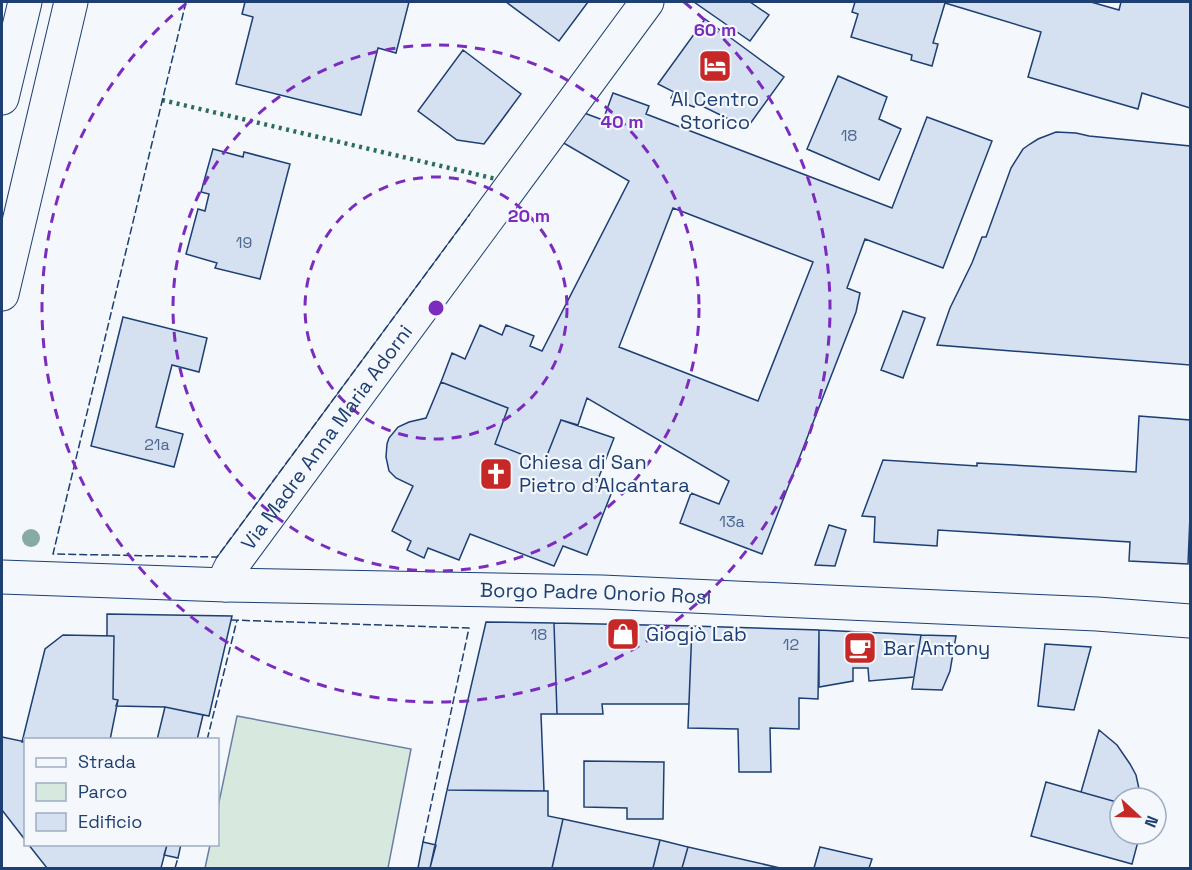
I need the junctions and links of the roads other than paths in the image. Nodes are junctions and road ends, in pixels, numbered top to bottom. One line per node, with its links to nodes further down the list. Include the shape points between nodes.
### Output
1 (25, 2): 4 (street)
2 (71, 2): 5 (street)
3 (647, 2): 7 (street, Via Madre Anna Maria Adorni, via 231,567)
4 (2, 98)
5 (2, 294)
6 (2, 577): 7 (street, Borgo Padre Onorio Rosi)
7 (226, 585): 8 (street, Borgo Padre Onorio Rosi, via 602,592)
8 (1191, 621)

